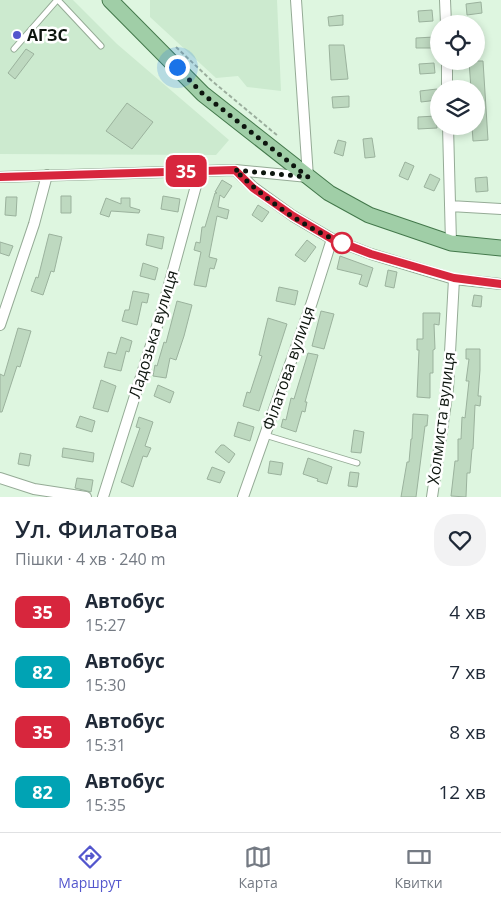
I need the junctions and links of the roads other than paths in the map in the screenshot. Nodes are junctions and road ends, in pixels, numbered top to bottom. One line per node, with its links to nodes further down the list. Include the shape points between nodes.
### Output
1 (57, 0): 6 (lane); 7 (lane)
2 (110, 0): 13 (main road, via 203,94)
3 (296, 0): 13 (street)
4 (445, 0): 5 (street)
5 (446, 15)
6 (101, 46)
7 (14, 49)
8 (448, 135): 14 (street)
9 (235, 170): 10 (street); 13 (street); 16 (street, via 253,188)
10 (200, 171): 11 (street); 26 (street, Ладозька вулиця, via 163,307)
11 (47, 175): 12 (street); 21 (street)
12 (0, 177)
13 (308, 177): 17 (main road, via 329,194 369,215)
14 (450, 206): 15 (street); 17 (street)
15 (501, 209)
16 (332, 239): 19 (street); 22 (street, Філатова вулиця)
17 (451, 242): 18 (main road)
18 (501, 248)
19 (454, 278): 20 (street); 28 (street, Холмиста вулиця, via 448,389)
20 (501, 284)
21 (0, 325)
22 (265, 435): 23 (lane); 27 (street, Філатова вулиця)
23 (357, 463)
24 (0, 478): 25 (street, via 34,489)
25 (86, 497)
26 (103, 497)
27 (242, 497)
28 (432, 497)

